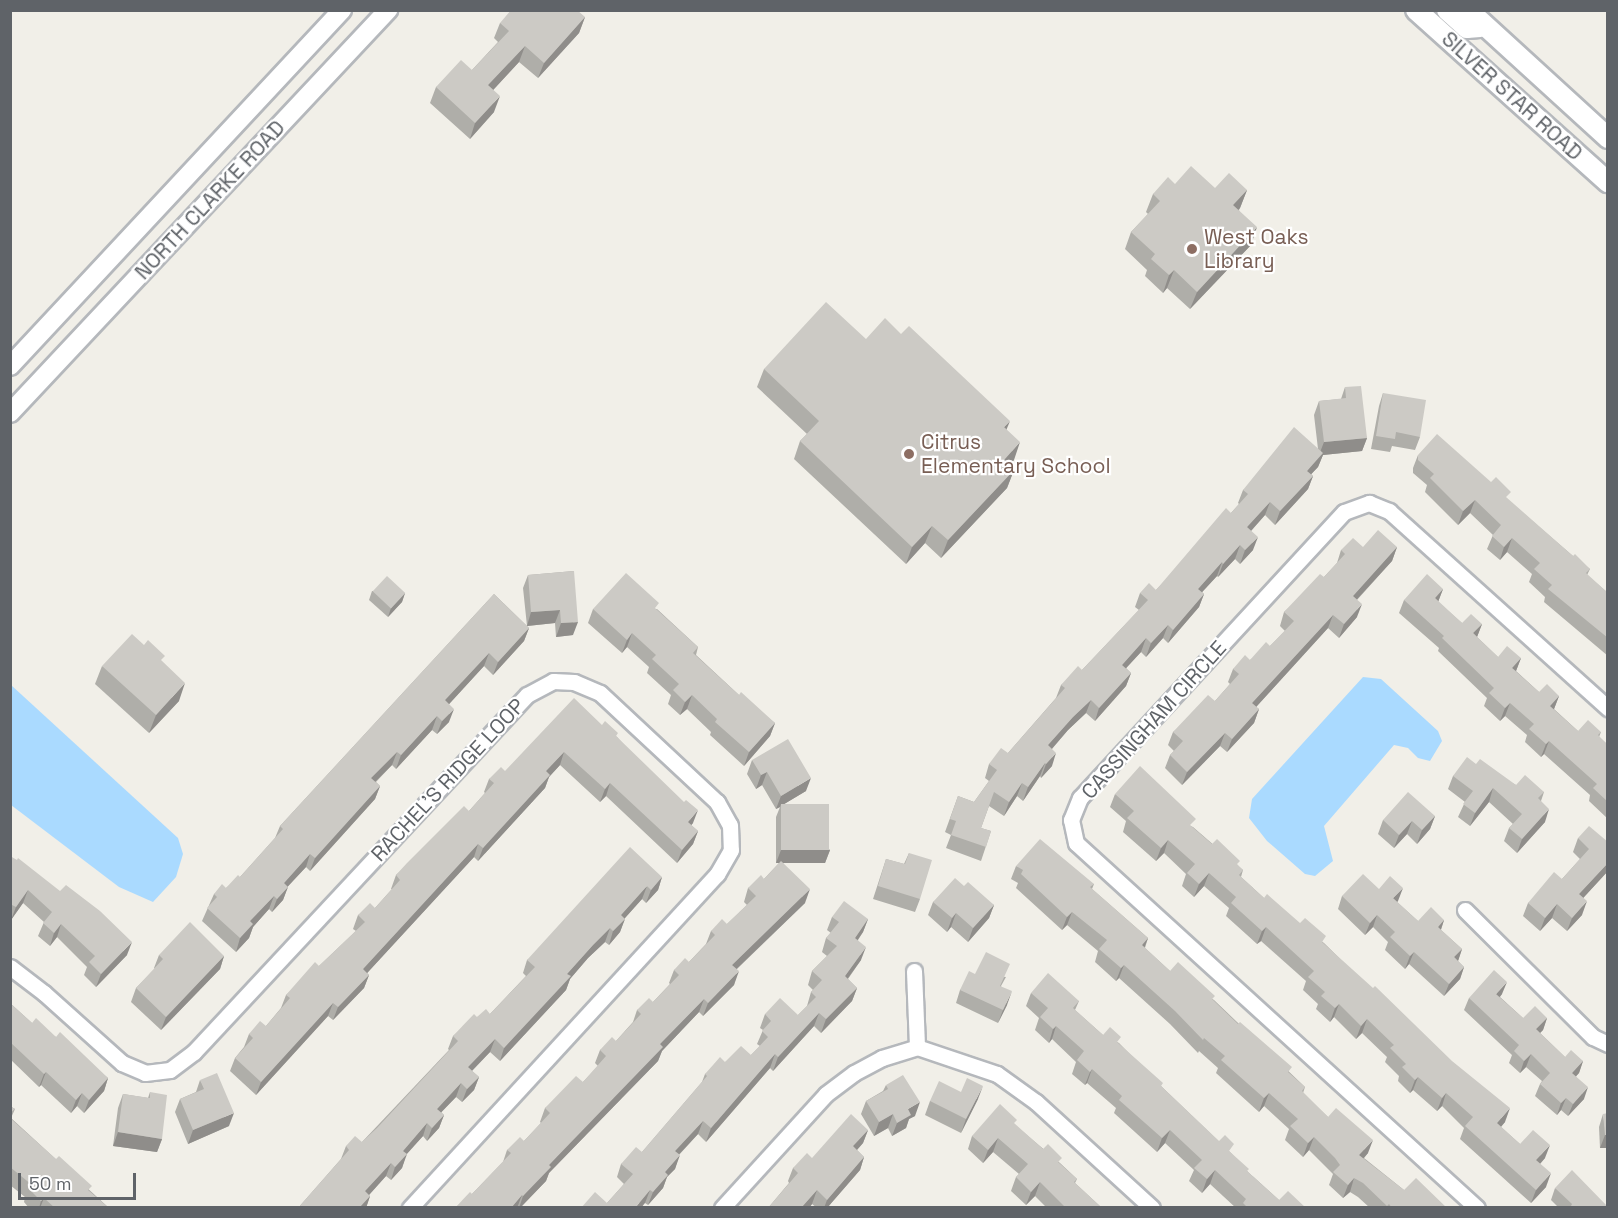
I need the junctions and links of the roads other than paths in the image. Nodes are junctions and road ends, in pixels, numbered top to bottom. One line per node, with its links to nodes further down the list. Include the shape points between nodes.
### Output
1 (342, 10): 9 (street, NORTH CLARKE ROAD)
2 (388, 10): 10 (street, NORTH CLARKE ROAD)
3 (1416, 10): 8 (main road, SILVER STAR ROAD)
4 (1447, 10): 6 (main road, via 1467,28)
5 (1468, 10): 6 (main road, SILVER STAR ROAD)
6 (1486, 27): 7 (main road, SILVER STAR ROAD)
7 (1608, 138)
8 (1608, 182)
9 (11, 365): 10 (street)
10 (33, 390): 11 (street, NORTH CLARKE ROAD)
11 (10, 413)
12 (1608, 708): 21 (street, CASSINGHAM CIRCLE, via 1389,511 1369,503 1344,512 1080,798 1071,820 1076,843)
13 (1466, 910): 16 (street, via 1593,1037)
14 (10, 967): 18 (street, RACHEL'S RIDGE LOOP, via 122,1063 145,1073 170,1070 194,1052 527,695 553,681 574,682 600,693 717,802 730,825 731,850 717,874)
15 (914, 971): 17 (street)
16 (1608, 1044)
17 (917, 1047): 19 (street, via 882,1058 826,1095); 20 (street, via 997,1074 1036,1102)
18 (410, 1208)
19 (722, 1208)
20 (1152, 1208)
21 (1477, 1208)

